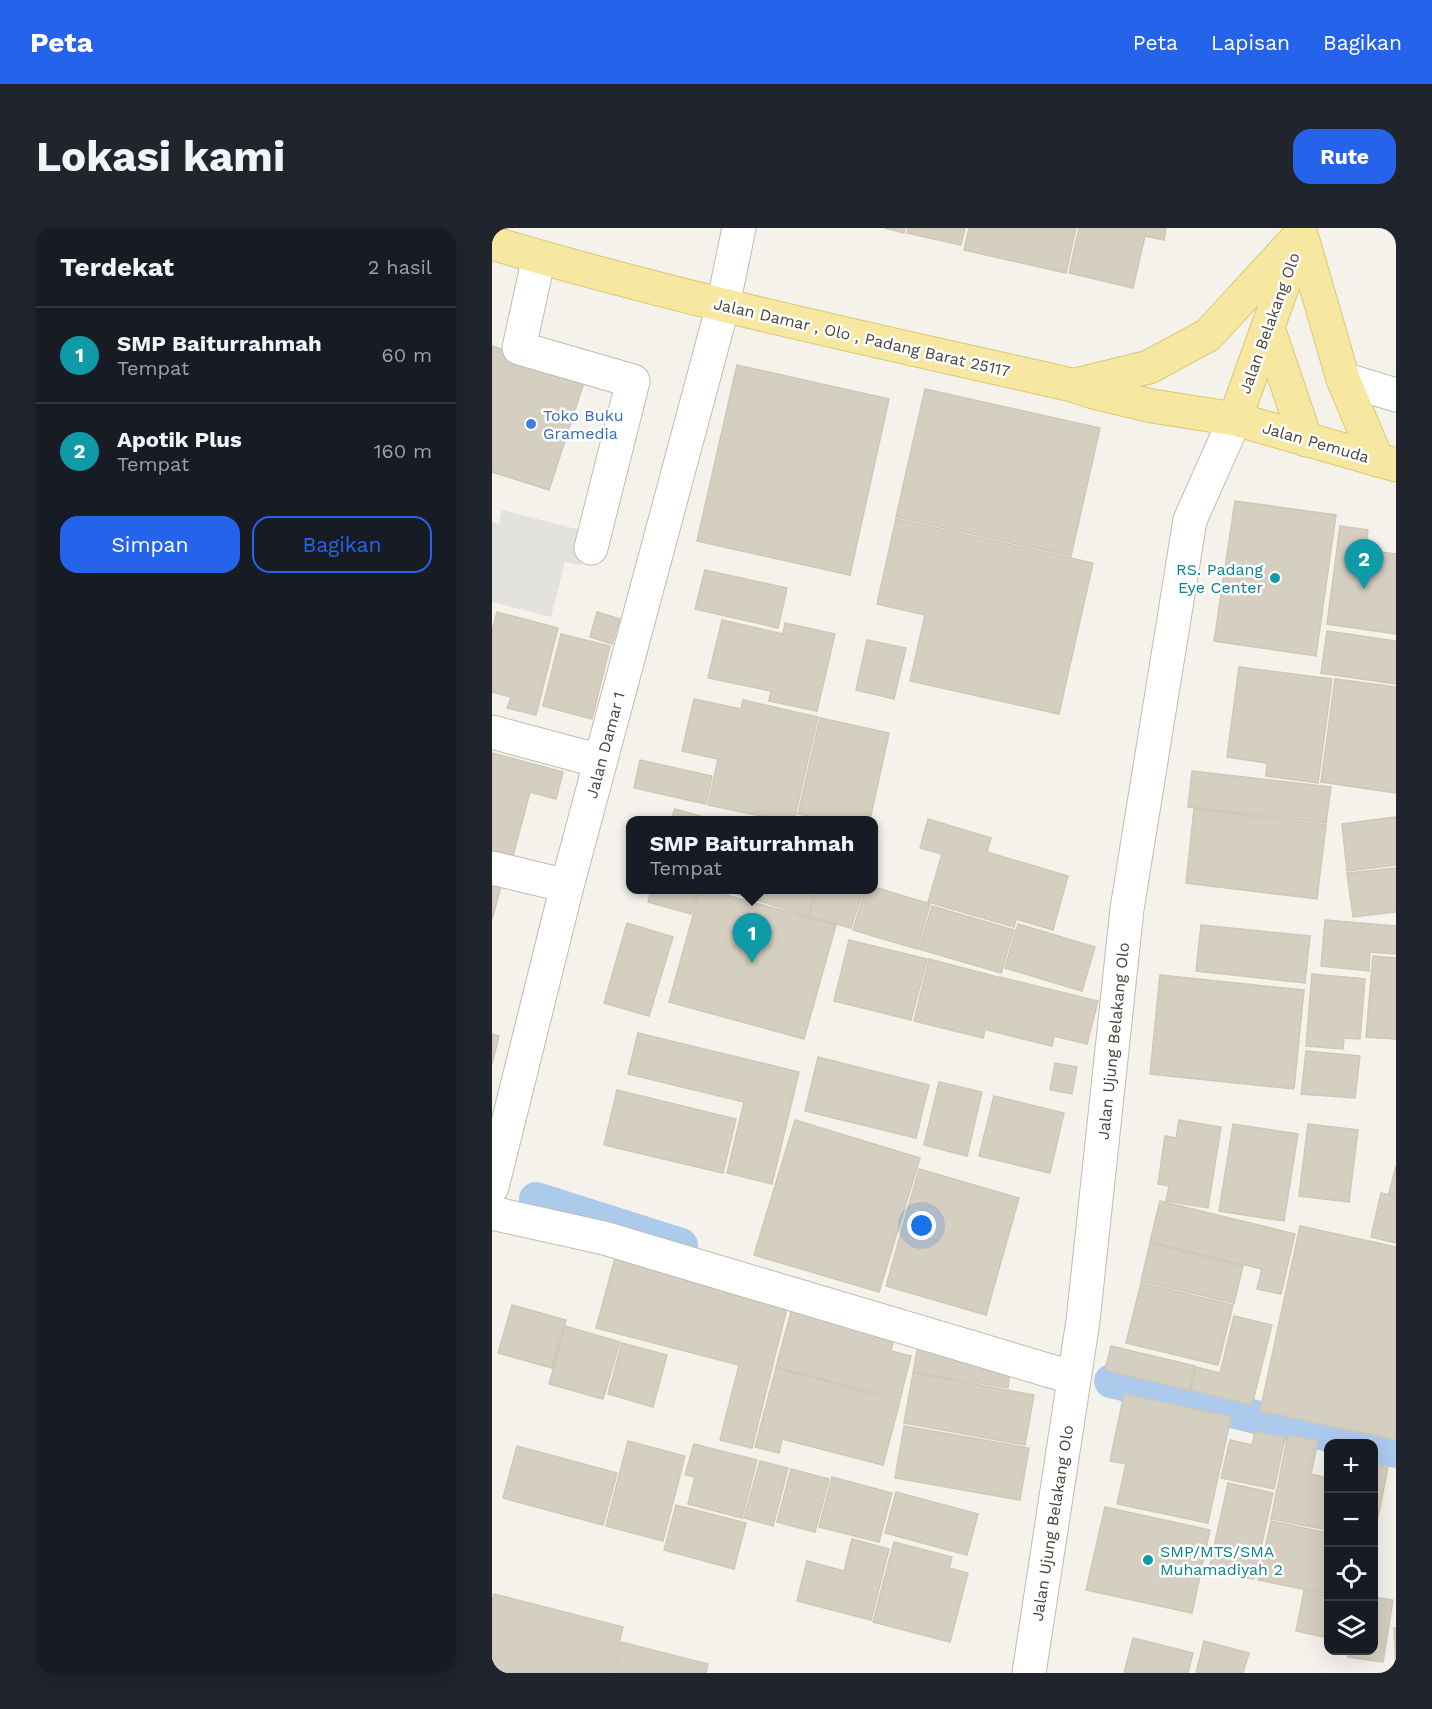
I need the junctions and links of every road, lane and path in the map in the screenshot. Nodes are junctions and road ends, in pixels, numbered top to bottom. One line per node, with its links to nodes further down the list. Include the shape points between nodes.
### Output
1 (738, 228): 5 (street, Jalan Damar 1)
2 (1302, 231): 6 (main road, Jalan Belakang Olo); 7 (main road); 8 (main road, via 1208,336 1149,367)
3 (492, 243): 4 (main road, Jalan Damar , Olo , Padang Barat 25117)
4 (539, 257): 5 (main road, Jalan Damar , Olo , Padang Barat 25117); 13 (street, via 519,348 633,381)
5 (723, 305): 8 (main road, Jalan Damar , Olo , Padang Barat 25117); 15 (street, Jalan Damar 1)
6 (1268, 328): 10 (main road, Jalan Belakang Olo); 11 (main road)
7 (1343, 379): 9 (street); 12 (main road)
8 (1072, 385): 10 (main road, Jalan Damar , Olo , Padang Barat 25117, via 1152,406)
9 (1396, 395)
10 (1235, 419): 11 (main road, Jalan Pemuda); 20 (street, Jalan Ujung Belakang Olo, via 1190,520 1127,909)
11 (1306, 440): 12 (main road, Jalan Pemuda)
12 (1386, 463)
13 (591, 548)
14 (492, 732): 15 (street)
15 (600, 761): 17 (street, Jalan Damar 1)
16 (492, 868): 17 (street)
17 (567, 886): 18 (street, Jalan Damar 1)
18 (494, 1178)
19 (492, 1213): 20 (street, via 604,1238)
20 (1075, 1375): 21 (street, Jalan Ujung Belakang Olo)
21 (1029, 1673)

